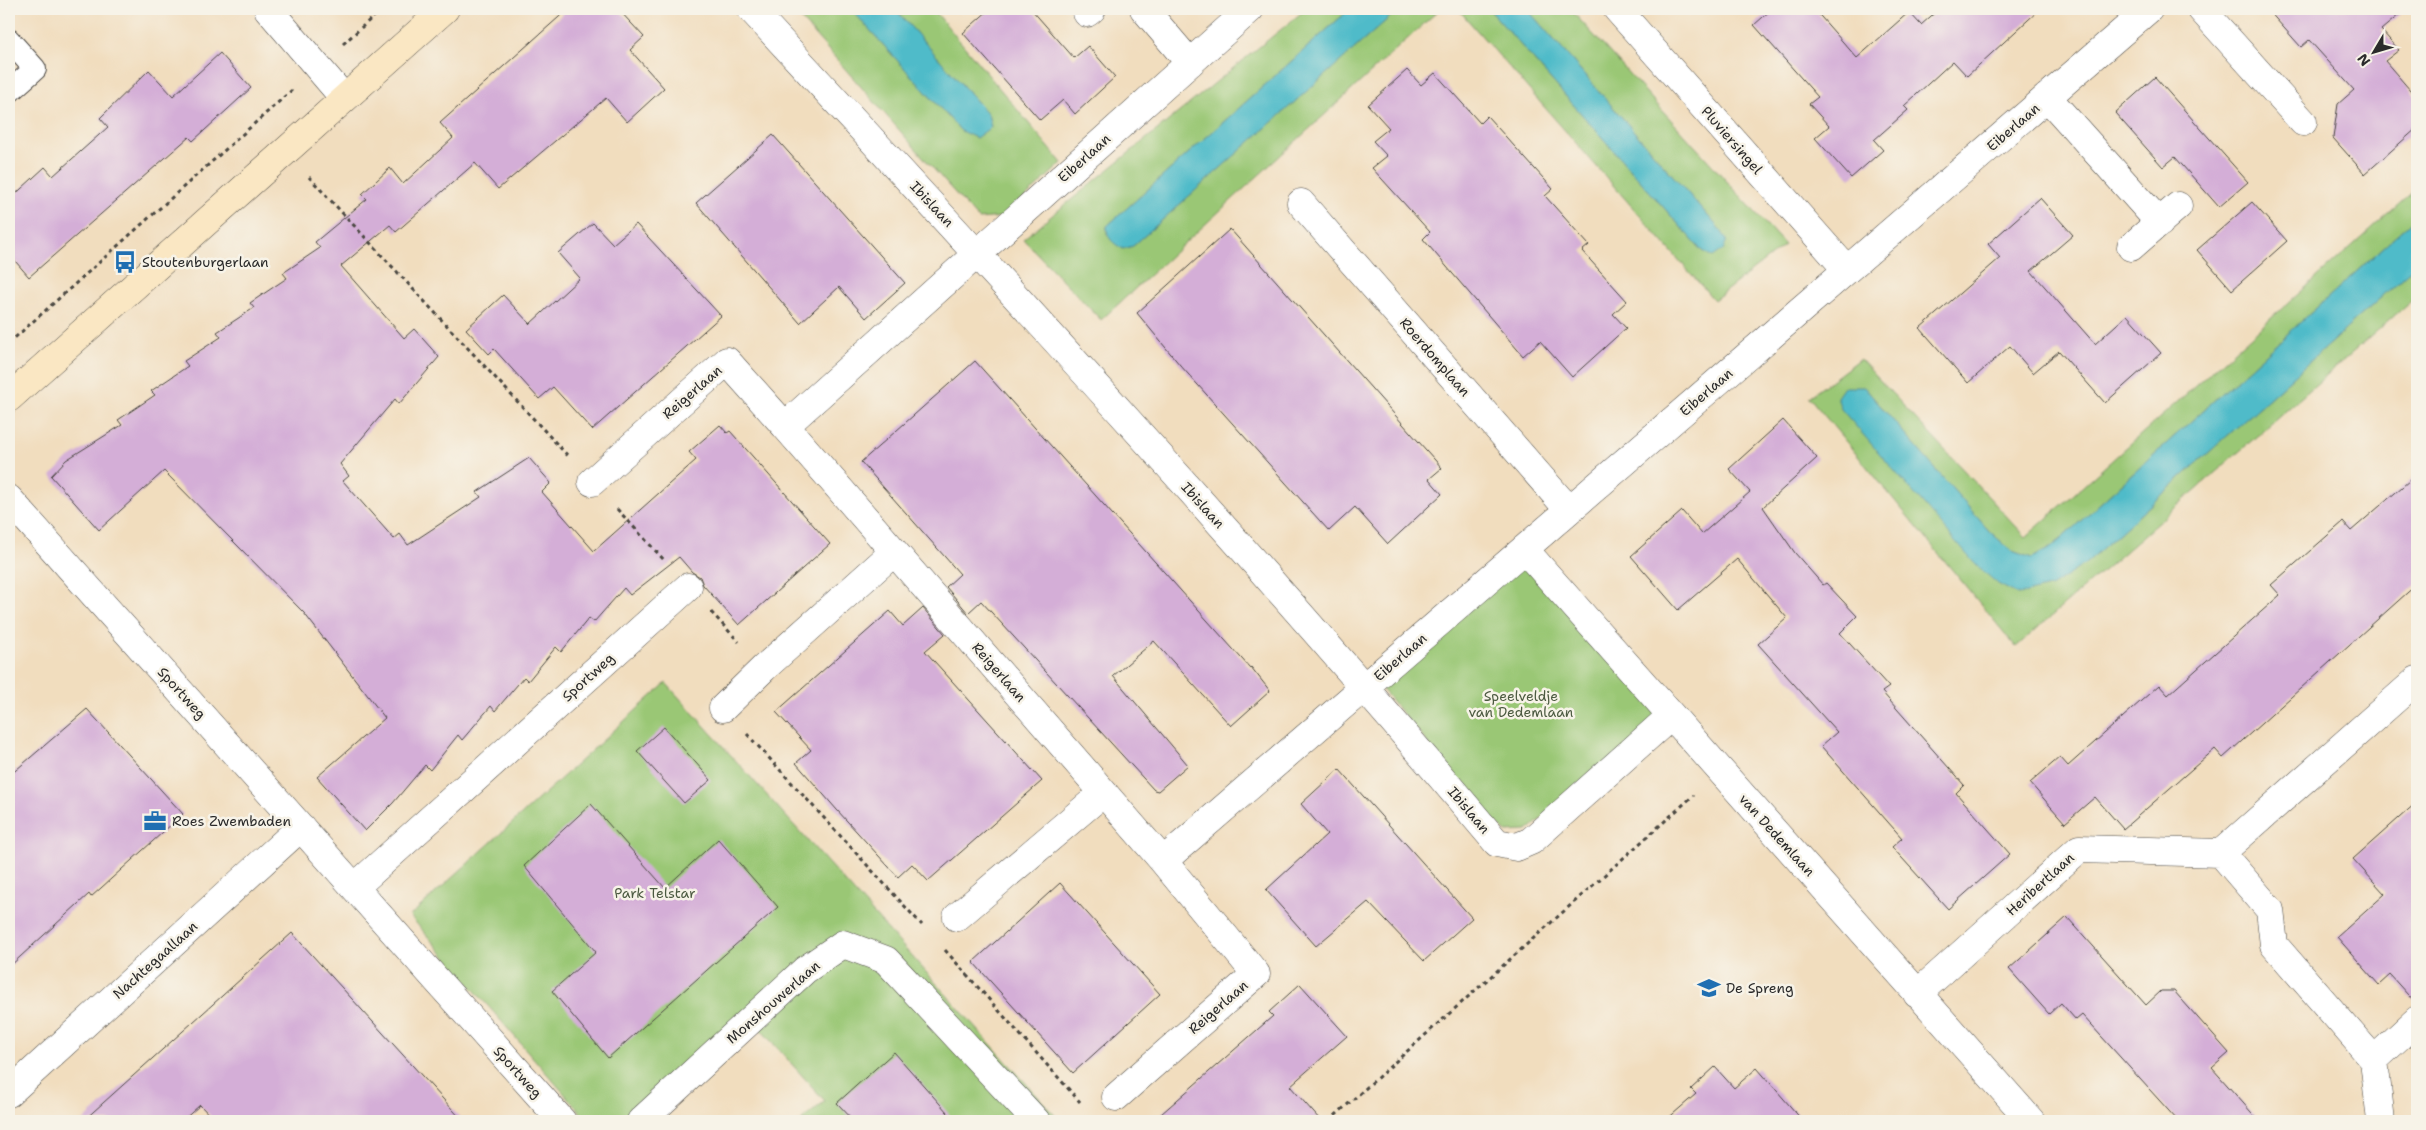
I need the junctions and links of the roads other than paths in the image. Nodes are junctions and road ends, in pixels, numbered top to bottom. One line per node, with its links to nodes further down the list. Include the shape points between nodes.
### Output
1 (268, 9): 13 (street)
2 (445, 9): 13 (street)
3 (751, 9): 17 (street, Ibislaan)
4 (1144, 9): 10 (street)
5 (1250, 9): 10 (street, Eiberlaan)
6 (1617, 9): 18 (street, Pluviersingel)
7 (2150, 9): 12 (street, Eiberlaan)
8 (2201, 9): 14 (street)
9 (9, 40): 11 (lane, via 35,69)
10 (1190, 62): 17 (street, Eiberlaan)
11 (9, 92)
12 (2047, 97): 16 (street, Eiberlaan, via 2169,214); 18 (street, Eiberlaan)
13 (344, 98): 19 (street)
14 (2303, 122)
15 (1301, 203): 23 (street, Roerdomplaan)
16 (2131, 247)
17 (978, 253): 20 (street); 28 (street, Ibislaan)
18 (1847, 270): 23 (street, Eiberlaan)
19 (9, 398)
20 (785, 426): 21 (street, Reigerlaan, via 727,361); 25 (street, Reigerlaan)
21 (592, 482)
22 (9, 499): 32 (street, Sportweg)
23 (1569, 510): 24 (street, Eiberlaan)
24 (1524, 549): 28 (street, Eiberlaan); 30 (street, van Dedemlaan)
25 (894, 552): 29 (street); 31 (street, Reigerlaan)
26 (688, 587): 35 (street, Sportweg)
27 (2417, 680): 33 (street)
28 (1365, 686): 30 (street, Ibislaan, via 1497,843 1517,846 1532,841); 34 (street)
29 (723, 708)
30 (1671, 716): 37 (street, van Dedemlaan)
31 (1103, 793): 34 (street, Reigerlaan); 36 (street)
32 (301, 827): 35 (street, Sportweg); 40 (street, Nachtegaallaan)
33 (2221, 853): 37 (street, Heribertlaan, via 2079,850); 39 (street, via 2270,910 2274,945)
34 (1163, 861): 41 (street, Reigerlaan, via 1256,974)
35 (355, 887): 42 (street, Sportweg)
36 (957, 917)
37 (1917, 994): 45 (street, van Dedemlaan)
38 (2417, 1020): 39 (street)
39 (2374, 1060): 46 (street)
40 (9, 1093)
41 (1116, 1097)
42 (562, 1121)
43 (641, 1121): 44 (street, Monshouwerlaan, via 805,970 843,944 886,960)
44 (1036, 1121)
45 (2031, 1121)
46 (2381, 1121)

